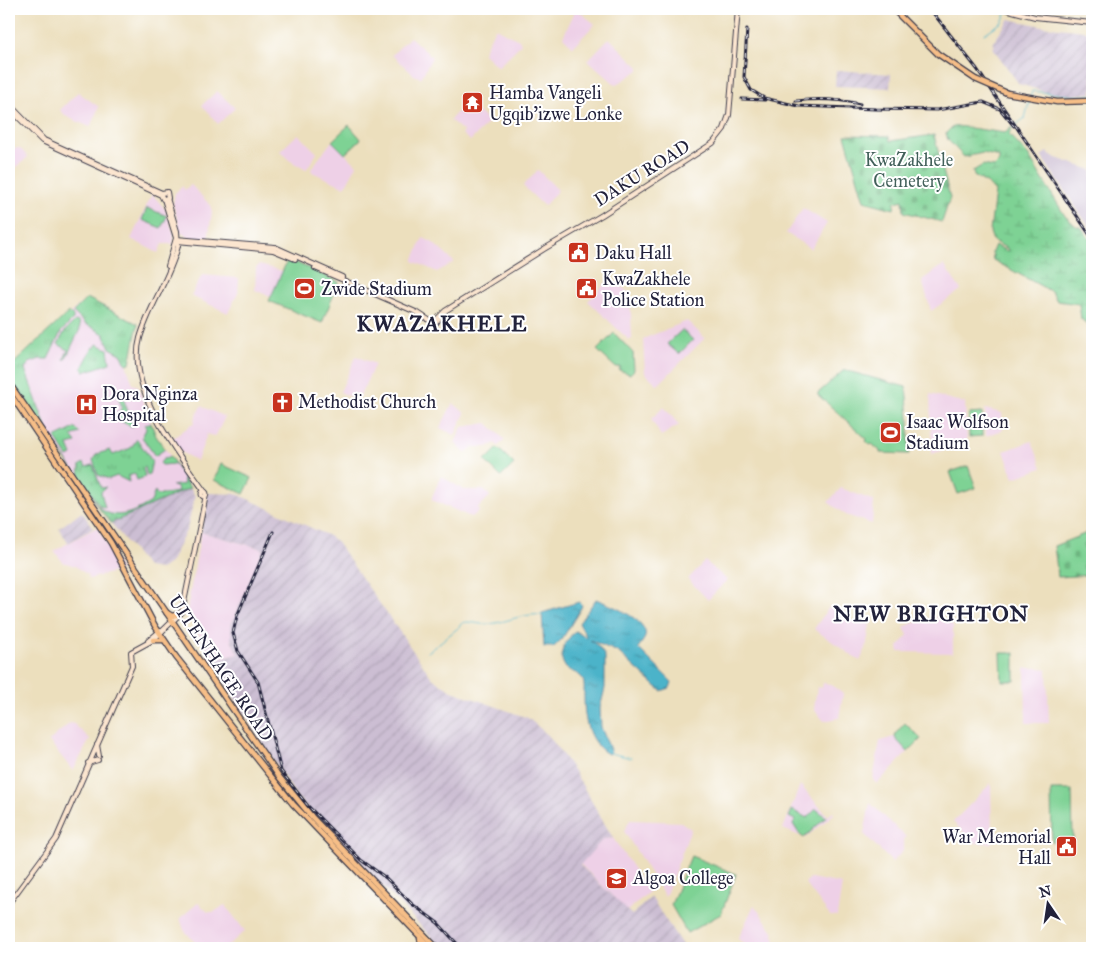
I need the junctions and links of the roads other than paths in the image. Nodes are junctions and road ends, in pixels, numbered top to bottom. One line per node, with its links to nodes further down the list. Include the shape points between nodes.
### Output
1 (738, 9): 10 (main road, DAKU ROAD, via 729,111 717,140 435,322 277,248)
2 (892, 9): 5 (main road, bridge, via 938,54 975,79 1007,93 1057,102)
3 (1005, 9): 4 (main road, via 1035,17)
4 (1092, 23)
5 (1092, 101)
6 (9, 106): 7 (main road, via 44,140)
7 (163, 197): 8 (main road); 9 (main road)
8 (178, 233): 9 (main road); 10 (main road)
9 (177, 240): 10 (main road); 11 (main road); 12 (main road)
10 (188, 241): 11 (main road)
11 (177, 250): 12 (main road)
12 (167, 273): 16 (main road, via 140,338 137,366 158,424 204,494 204,509 183,610)
13 (9, 382): 15 (main road, UITENHAGE ROAD)
14 (9, 392): 18 (main road, UITENHAGE ROAD, via 111,542)
15 (166, 613): 16 (main road); 17 (main road, UITENHAGE ROAD)
16 (178, 616): 17 (main road); 19 (main road)
17 (172, 622): 19 (main road, UITENHAGE ROAD); 20 (main road)
18 (155, 626): 20 (main road, UITENHAGE ROAD); 21 (main road)
19 (177, 629): 29 (main road, UITENHAGE ROAD, via 295,798)
20 (159, 633): 21 (main road); 22 (main road, UITENHAGE ROAD)
21 (153, 638): 22 (main road); 23 (main road, via 131,652 132,666)
22 (164, 640): 26 (main road, UITENHAGE ROAD, via 284,793)
23 (98, 740): 24 (main road); 24 (main road, via 98,758)
24 (87, 764): 25 (main road, via 56,839)
25 (9, 903)
26 (419, 936): 27 (main road, via 422,943); 28 (main road, UITENHAGE ROAD)
27 (419, 948)
28 (431, 948)
29 (437, 948)

